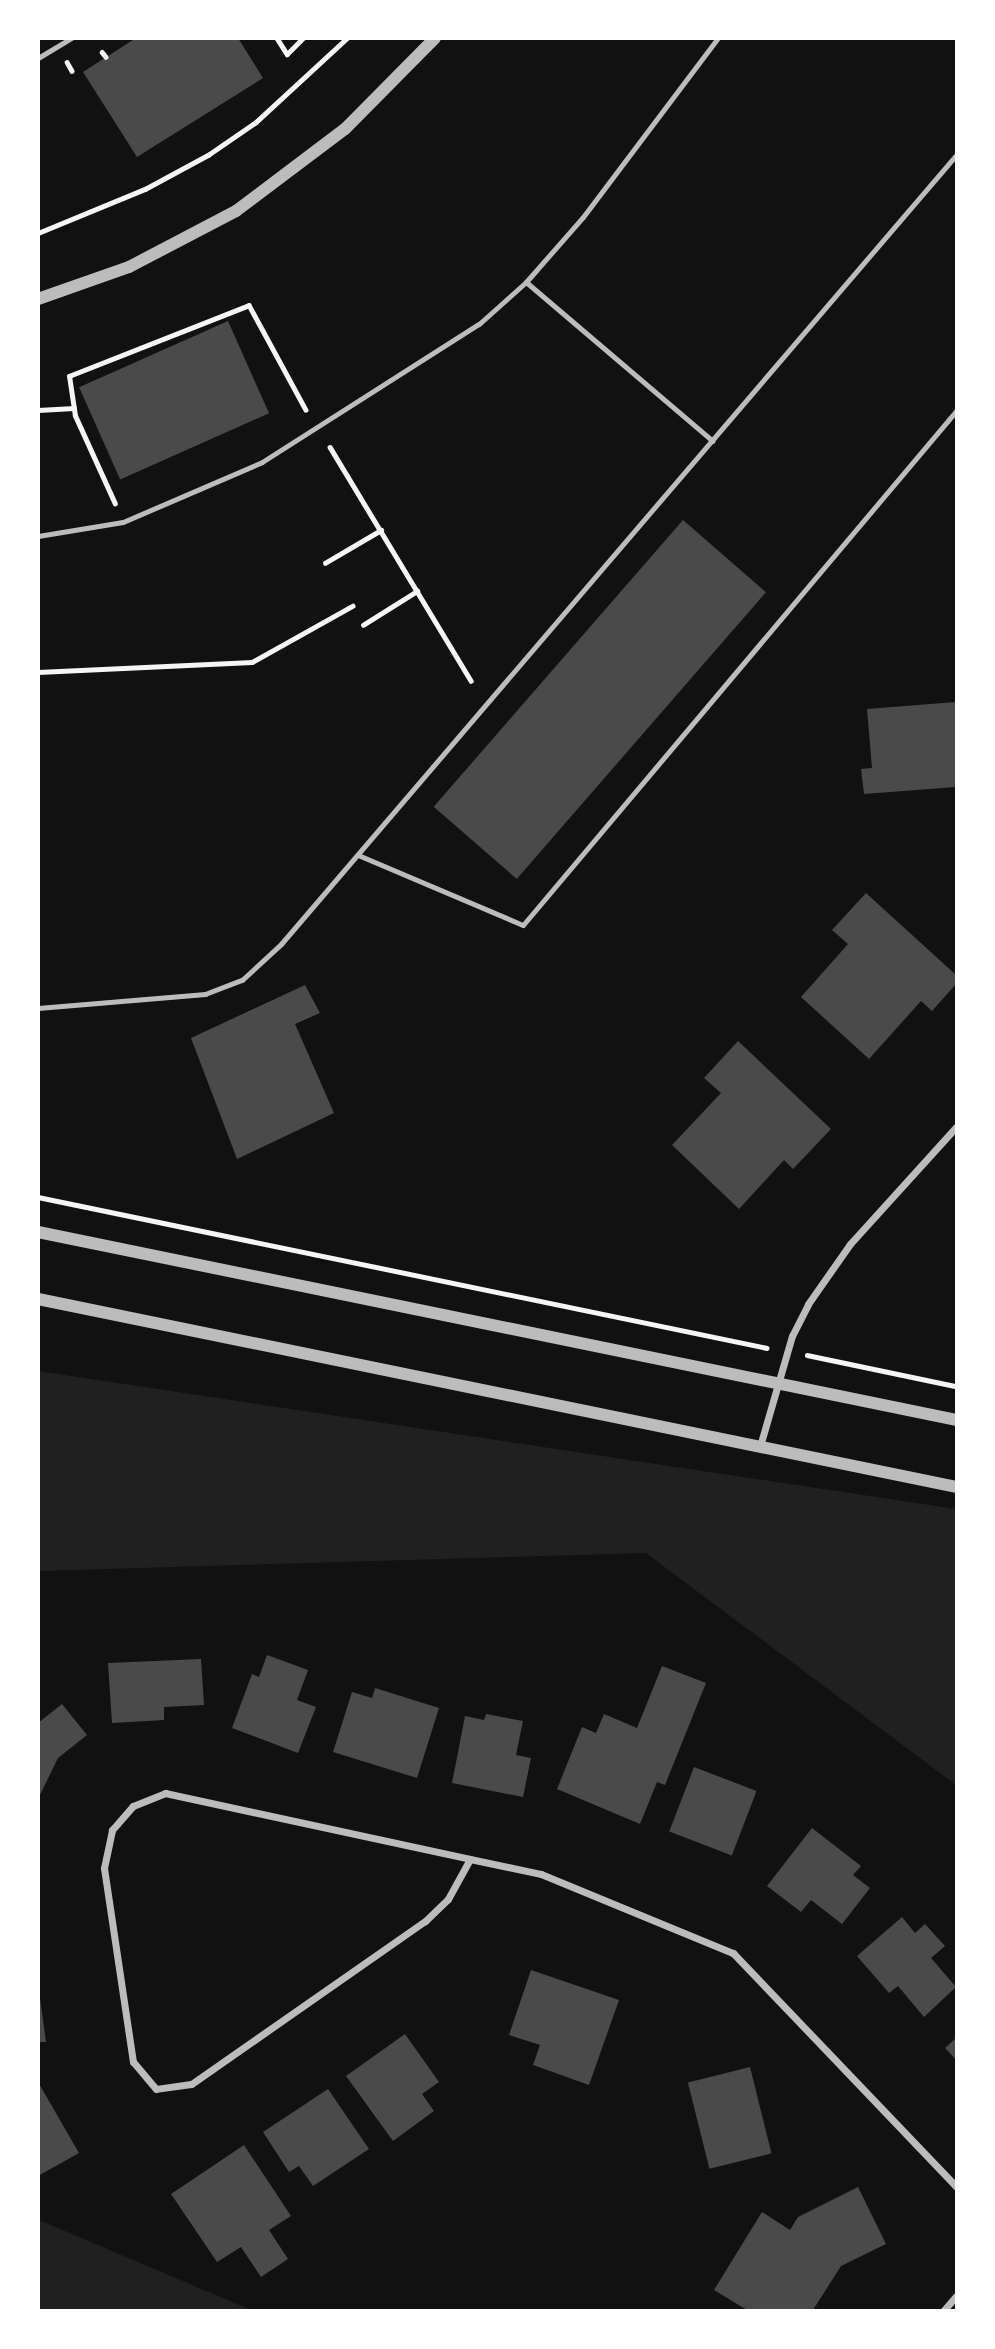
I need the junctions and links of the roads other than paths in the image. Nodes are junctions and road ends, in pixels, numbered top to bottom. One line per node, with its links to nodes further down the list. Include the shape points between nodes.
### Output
1 (71, 38): 4 (lane)
2 (435, 38): 7 (street, via 345,129 236,211 129,267)
3 (718, 38): 6 (lane, via 583,217)
4 (38, 58)
5 (957, 155): 9 (lane)
6 (526, 282): 9 (lane); 10 (lane, via 479,324 262,462 123,522)
7 (38, 299)
8 (957, 411): 11 (lane, via 523,925)
9 (713, 441): 11 (lane)
10 (38, 536)
11 (358, 855): 12 (lane, via 282,944 242,980 205,994)
12 (38, 1008)
13 (957, 1127): 16 (street, via 834,1264 792,1336)
14 (38, 1232): 16 (street)
15 (38, 1300): 18 (street)
16 (776, 1383): 17 (street); 18 (street)
17 (957, 1420)
18 (760, 1446): 19 (street)
19 (957, 1487)
20 (470, 1859): 20 (street, via 448,1899 425,1921 191,2084 156,2089 133,2063 104,1868 111,1830 132,1806 164,1793); 21 (street, via 541,1874 733,1953)
21 (957, 2186)
22 (957, 2296): 23 (street)
23 (944, 2311)

